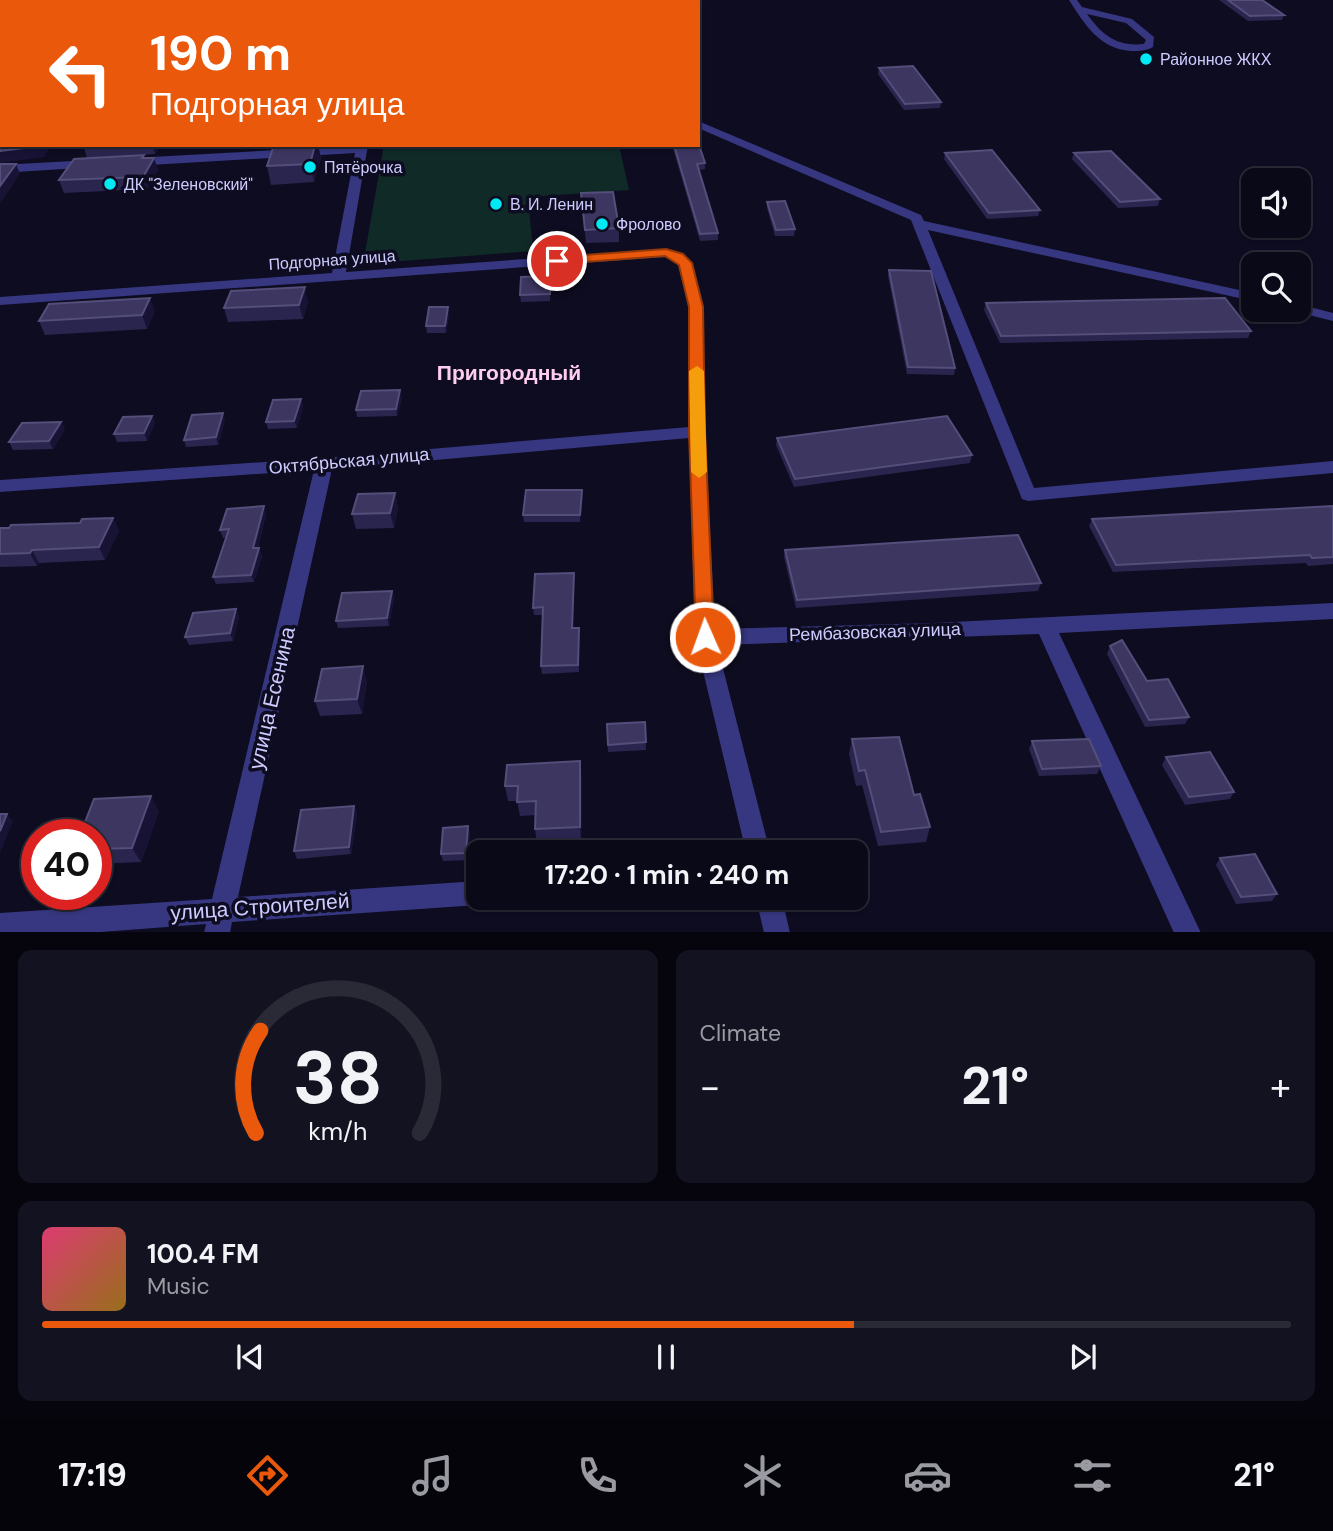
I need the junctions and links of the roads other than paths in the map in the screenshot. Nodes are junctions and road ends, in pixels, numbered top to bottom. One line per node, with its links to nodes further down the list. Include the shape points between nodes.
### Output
1 (1075, 4): 1 (street, via 1129,21 1151,39 1148,47 1108,44)
2 (700, 125): 7 (street, via 884,203 916,218)
3 (362, 147): 4 (street); 8 (street)
4 (124, 162)
5 (98, 164): 6 (street)
6 (0, 169)
7 (919, 224): 9 (street); 15 (street, via 1028,495)
8 (338, 277): 10 (street, Подгорная улица); 13 (street, Подгорная улица, via 666,253 678,257 685,263 696,307)
9 (1241, 294)
10 (0, 301)
11 (1311, 311): 12 (street)
12 (1333, 317)
13 (697, 432): 14 (street, Октябрьская улица); 19 (street)
14 (324, 464): 16 (street, Октябрьская улица); 23 (street, улица Есенина)
15 (1333, 467)
16 (0, 486)
17 (1333, 611): 18 (street, Рембазовская улица)
18 (1046, 626): 19 (street, Рембазовская улица); 26 (street)
19 (705, 637): 20 (street)
20 (755, 840)
21 (466, 894): 23 (street, улица Строителей)
22 (772, 910): 25 (street)
23 (220, 921): 24 (street, улица Строителей)
24 (0, 926)
25 (777, 932)
26 (1188, 932)

